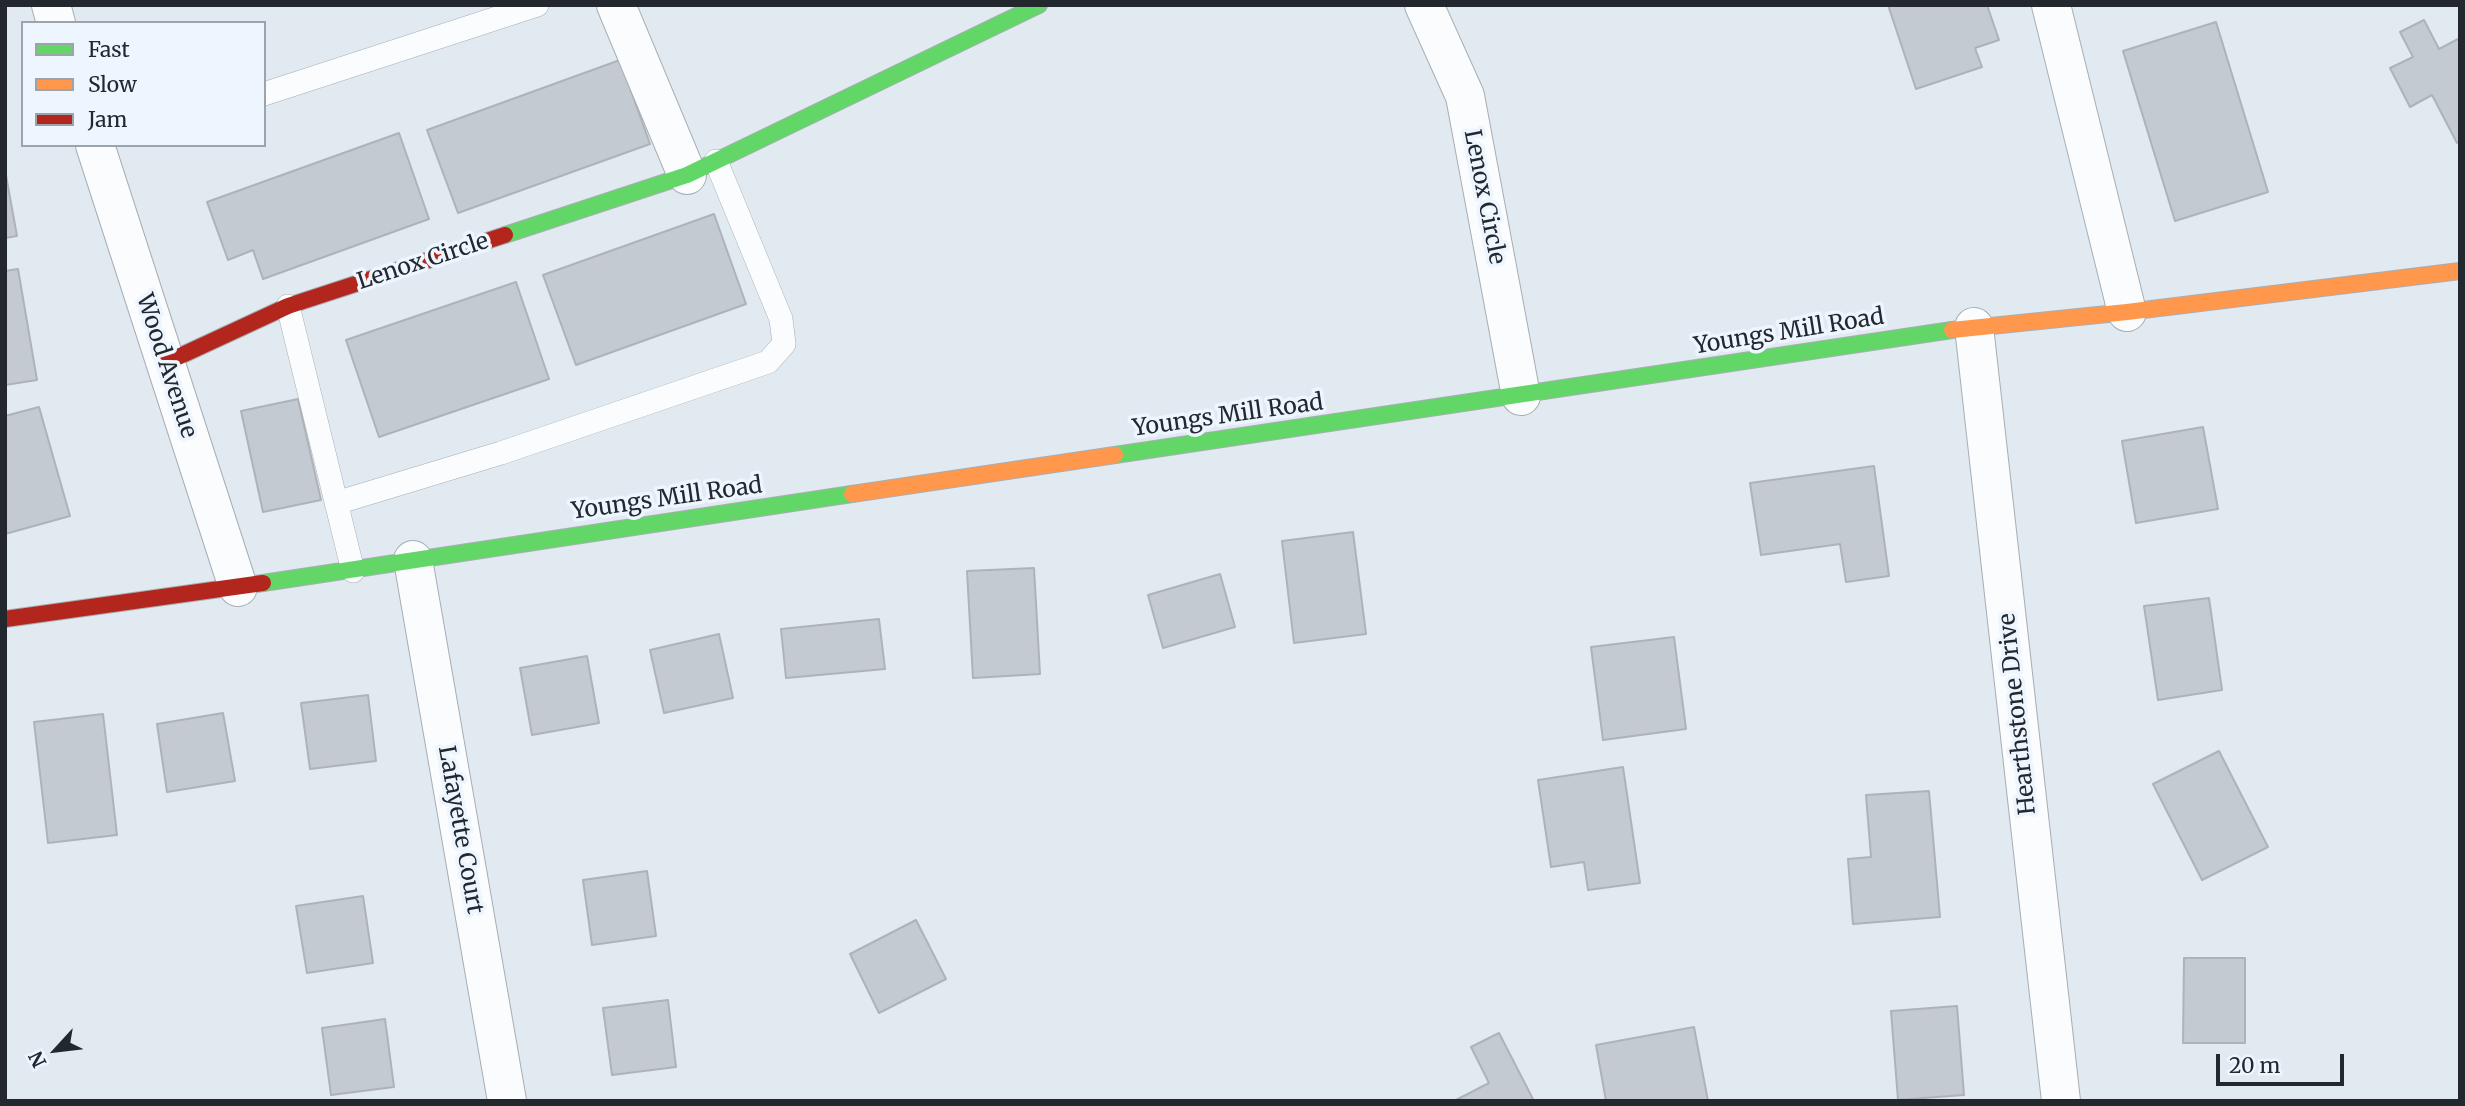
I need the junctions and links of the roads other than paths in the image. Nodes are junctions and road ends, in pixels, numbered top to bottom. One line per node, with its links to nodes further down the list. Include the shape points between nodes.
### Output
1 (537, 5): 6 (lane)
2 (616, 5): 8 (street)
3 (1038, 5): 8 (street, Lenox Circle)
4 (1424, 5): 14 (street, Lenox Circle, via 1465,96)
5 (2051, 5): 11 (street)
6 (266, 93)
7 (99, 147): 13 (street, Wood Avenue)
8 (702, 168): 10 (street, Lenox Circle); 15 (lane, via 781,319 784,344 768,362 501,453)
9 (2460, 271): 11 (street, Youngs Mill Road)
10 (288, 306): 13 (street, Lenox Circle); 15 (lane)
11 (2127, 312): 12 (street, Youngs Mill Road)
12 (1974, 327): 14 (street, Youngs Mill Road); 21 (street, Hearthstone Drive)
13 (165, 363): 18 (street, Wood Avenue)
14 (1521, 396): 16 (street, Youngs Mill Road)
15 (336, 503): 17 (lane)
16 (413, 559): 17 (street, Youngs Mill Road); 20 (street, Lafayette Court)
17 (353, 571): 18 (street, Youngs Mill Road)
18 (238, 587): 19 (street, Youngs Mill Road)
19 (5, 619)
20 (507, 1101)
21 (2061, 1101)

